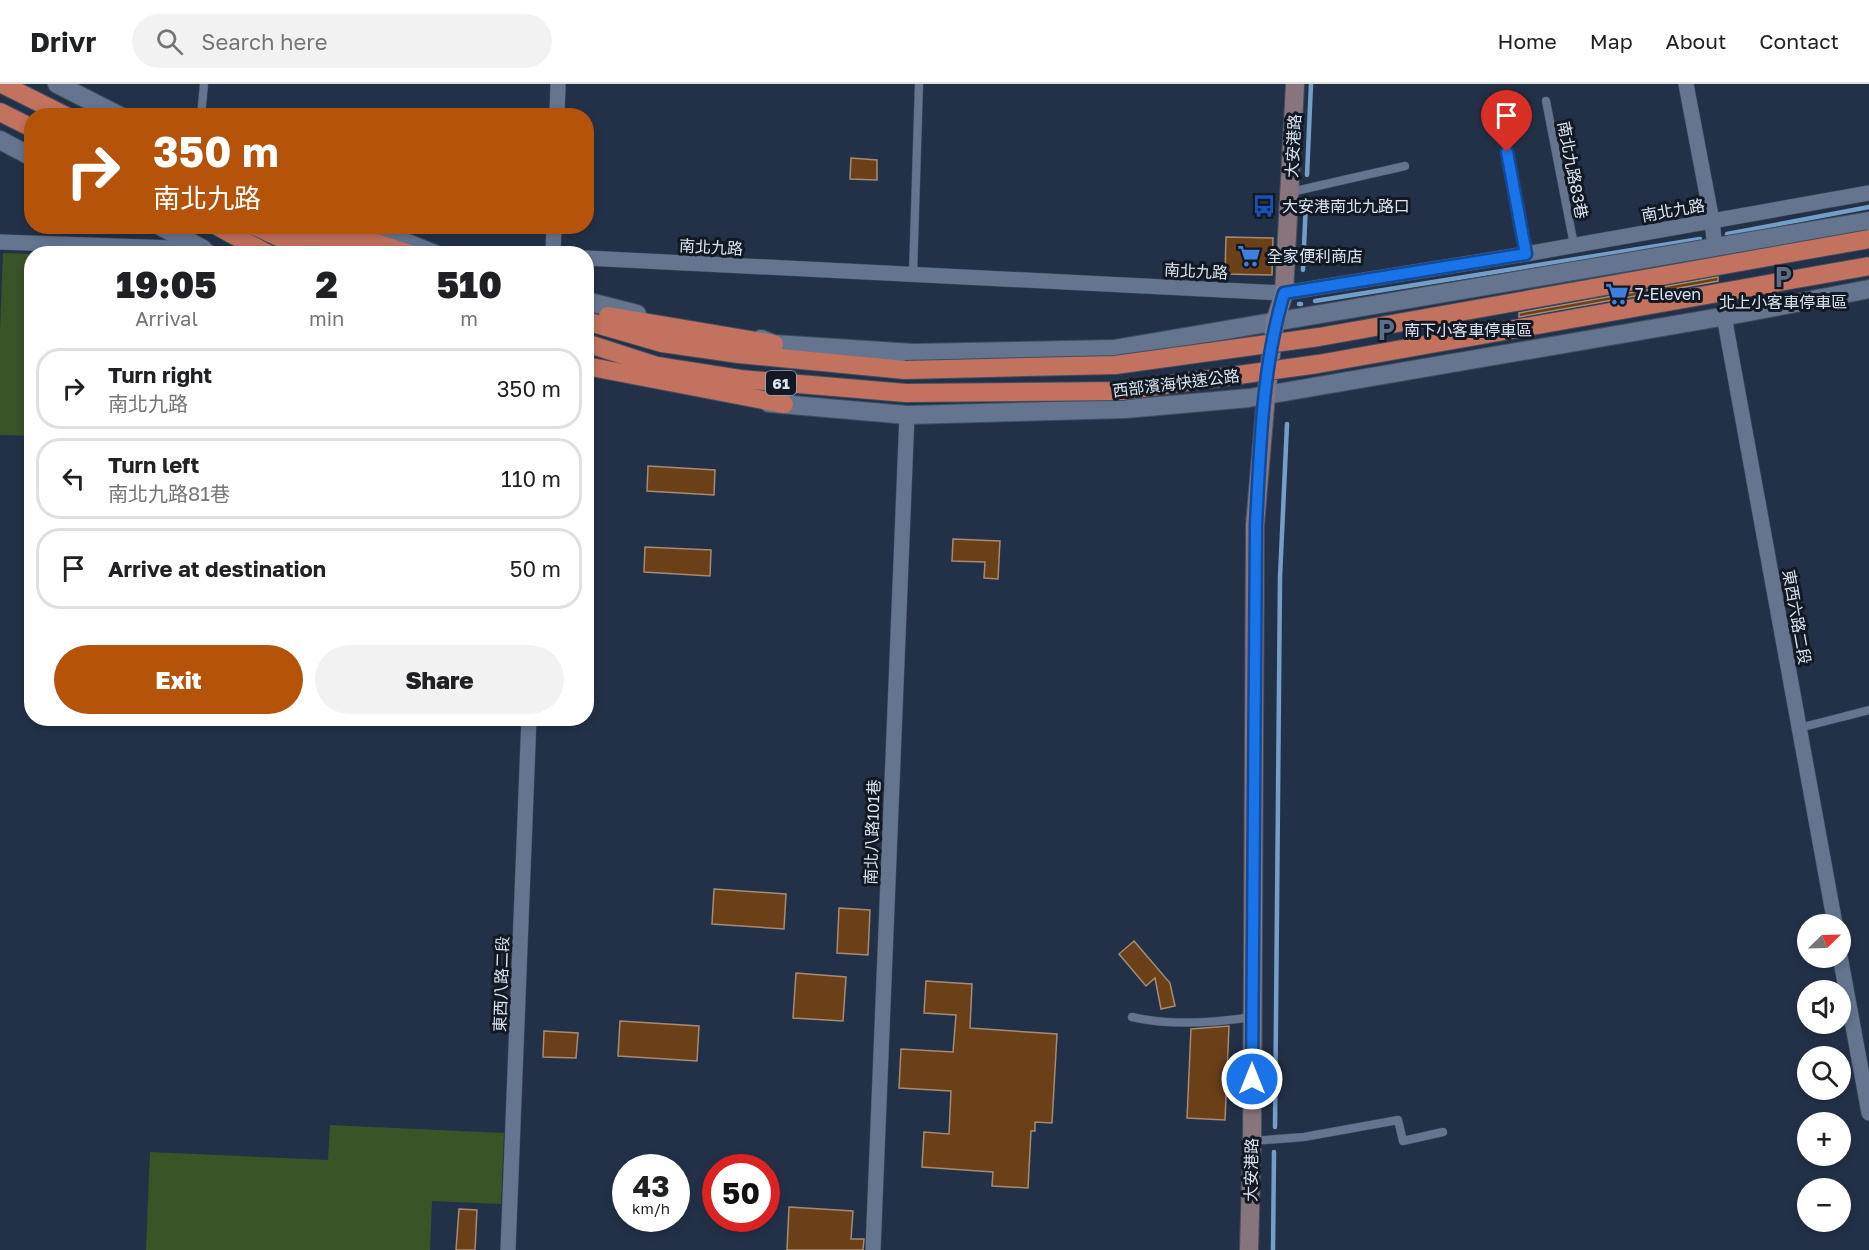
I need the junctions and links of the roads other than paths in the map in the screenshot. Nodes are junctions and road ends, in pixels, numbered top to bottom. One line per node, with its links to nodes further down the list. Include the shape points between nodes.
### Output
1 (2, 84): 9 (highway)
2 (57, 84): 10 (street)
3 (204, 84): 11 (lane)
4 (558, 84): 12 (street)
5 (919, 84): 43 (lane)
6 (1295, 84): 19 (main road, 大安港路)
7 (1686, 84): 21 (street)
8 (1546, 101): 31 (lane, 南北九路83巷)
9 (50, 108)
10 (104, 108)
11 (202, 108)
12 (557, 108)
13 (1499, 111): 40 (lane)
14 (0, 112): 15 (highway)
15 (24, 124)
16 (0, 140): 17 (street)
17 (24, 153)
18 (1405, 166): 19 (lane)
19 (1291, 192): 45 (main road, 大安港路)
20 (1869, 193): 21 (street, 南北九路)
21 (1712, 221): 31 (street, 南北九路); 39 (street)
22 (1869, 221): 39 (street)
23 (175, 234): 33 (street)
24 (232, 234): 34 (highway)
25 (272, 234): 35 (highway)
26 (311, 234): 36 (highway)
27 (350, 234): 37 (highway)
28 (385, 234): 38 (street)
29 (1869, 239): 50 (highway, 西部濱海快速公路 / 61, bridge, via 1318,337 1126,363 905,370 662,343)
30 (0, 242): 32 (street)
31 (1574, 245): 40 (street, 南北九路)
32 (92, 246)
33 (198, 246)
34 (254, 246)
35 (297, 246)
36 (344, 246)
37 (386, 246)
38 (415, 246)
39 (1714, 248): 49 (street)
40 (1526, 254): 45 (street, 南北九路)
41 (594, 258): 43 (street, 南北九路)
42 (1869, 266): 52 (highway, 西部濱海快速公路 / 61, bridge, via 1318,364 1121,391 906,393 740,379 657,366)
43 (912, 276): 45 (street, 南北九路)
44 (1869, 289): 48 (street)
45 (1284, 293): 49 (main road, 大安港路)
46 (594, 303): 51 (street, via 670,322 746,334)
47 (594, 312): 51 (highway, via 617,319)
48 (1725, 316): 55 (street); 60 (street, 東西六路二段)
49 (1275, 322): 51 (street, via 1114,349 913,353); 55 (main road, 大安港路)
50 (594, 323)
51 (774, 344)
52 (594, 346)
53 (594, 368): 56 (highway)
54 (594, 375): 56 (street)
55 (1266, 396): 57 (street, via 1125,409); 64 (main road, 大安港路, via 1256,525)
56 (784, 404): 57 (street)
57 (908, 415): 69 (street, 南北八路101巷)
58 (1869, 710): 60 (lane)
59 (529, 726): 68 (street, 東西八路二段)
60 (1799, 728): 61 (street, 東西六路二段)
61 (1833, 914)
62 (1842, 968): 65 (street)
63 (1132, 1017): 64 (lane, via 1152,1022)
64 (1252, 1017): 67 (main road, 大安港路)
65 (1869, 1113)
66 (1443, 1132): 67 (lane, via 1403,1141 1398,1120 1304,1137)
67 (1252, 1141): 70 (main road, 大安港路)
68 (508, 1250)
69 (873, 1250)
70 (1250, 1250)

